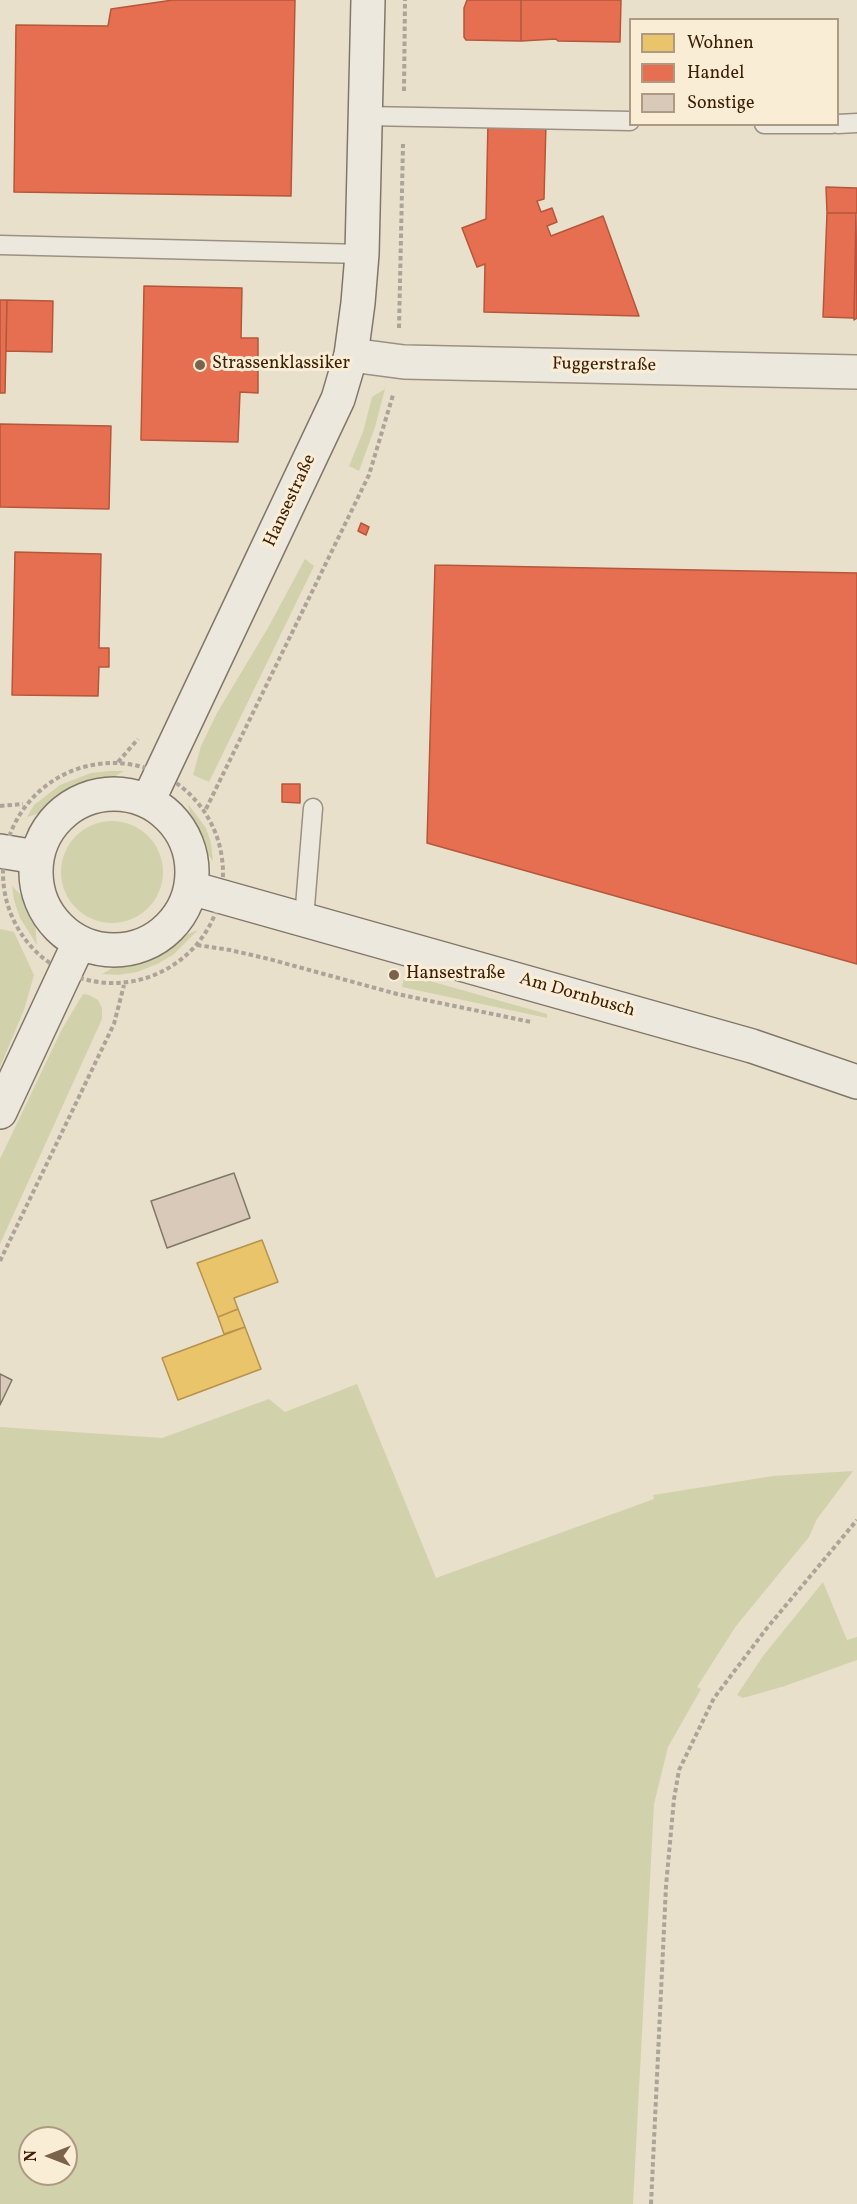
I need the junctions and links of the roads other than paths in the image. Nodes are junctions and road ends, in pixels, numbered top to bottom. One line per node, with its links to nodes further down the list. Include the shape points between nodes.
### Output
1 (368, 0): 2 (main road, Hansestraße)
2 (365, 116): 3 (lane); 7 (main road, Hansestraße)
3 (629, 121)
4 (857, 123): 5 (lane)
5 (839, 124)
6 (0, 245): 7 (lane)
7 (362, 254): 8 (main road, Hansestraße)
8 (351, 354): 9 (main road, Fuggerstraße, via 404,362); 10 (main road, Hansestraße, via 338,399)
9 (857, 372)
10 (148, 801): 13 (main road, via 126,794 103,794 81,800 45,832); 14 (main road, via 165,812 188,845)
11 (313, 808): 15 (lane)
12 (0, 851): 13 (main road)
13 (36, 857): 16 (main road, via 38,893 46,913)
14 (191, 888): 15 (main road, Am Dornbusch); 16 (main road, via 174,923 139,947 119,951)
15 (304, 919): 17 (main road, Am Dornbusch, via 752,1046)
16 (80, 943): 18 (main road)
17 (857, 1082)
18 (0, 1112)

